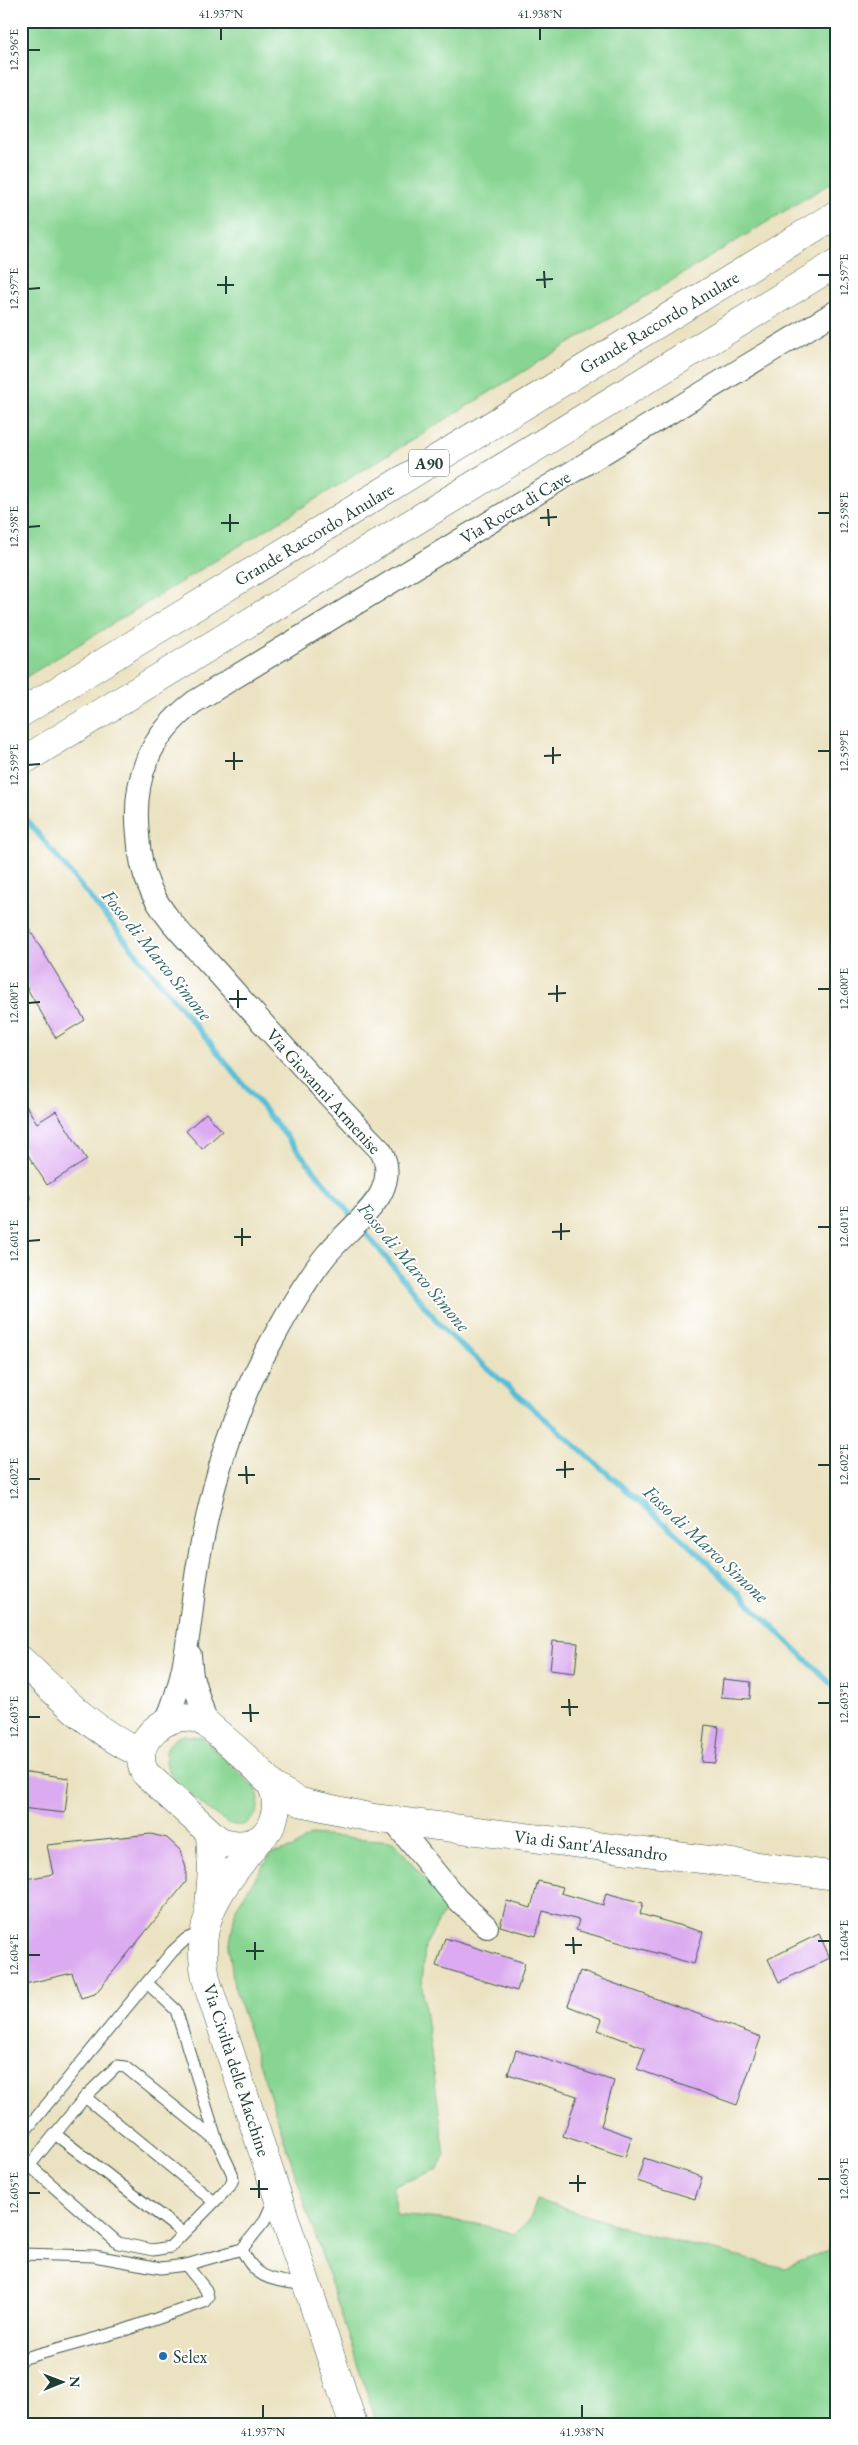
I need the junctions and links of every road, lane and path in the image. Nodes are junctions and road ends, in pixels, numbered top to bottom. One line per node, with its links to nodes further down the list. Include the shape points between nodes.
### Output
1 (837, 214): 5 (main road, Grande Raccordo Anulare / A90)
2 (837, 264): 6 (main road, A90)
3 (837, 312): 4 (street, Via Rocca di Cave)
4 (194, 702): 9 (street, Via Giovanni Armenise, via 165,729 142,771 137,812 138,844 144,873 158,902 180,930 294,1060 381,1152 386,1162 386,1179 380,1194 318,1266 295,1301 241,1406 213,1489)
5 (21, 713)
6 (28, 758)
7 (21, 1192): 8 (lane, via 24,1198)
8 (21, 1200)
9 (188, 1641): 11 (street, Via Giovanni Armenise, via 178,1687); 12 (street, Via Giovanni Armenise, via 192,1677)
10 (21, 1660): 13 (main road, via 85,1720 113,1740)
11 (166, 1721): 12 (main road, Via di Sant'Alessandro, via 190,1717); 13 (main road, via 149,1736)
12 (207, 1724): 14 (main road, Via di Sant'Alessandro)
13 (140, 1753): 17 (main road, Via di Sant'Alessandro, via 141,1767 149,1778)
14 (272, 1786): 15 (main road, Via di Sant'Alessandro, via 300,1802); 18 (main road, via 275,1810)
15 (346, 1813): 16 (main road, Via di Sant'Alessandro); 18 (main road, Via di Sant'Alessandro, via 314,1816)
16 (393, 1821): 19 (main road, Via di Sant'Alessandro); 21 (street, via 457,1899)
17 (210, 1834): 18 (main road, Via di Sant'Alessandro, via 222,1842 234,1844 248,1844); 20 (main road, Via Civiltà delle Macchine, via 212,1868)
18 (264, 1834): 20 (main road, Via Civiltà delle Macchine, via 232,1876)
19 (837, 1876)
20 (206, 1923): 22 (lane, via 181,1942); 29 (main road, Via Civiltà delle Macchine, via 202,1955 208,1986)
21 (487, 1927)
22 (147, 1983): 25 (lane); 26 (lane, via 176,2010)
23 (85, 2097): 24 (lane); 26 (lane, via 117,2066 125,2067); 30 (lane)
24 (55, 2134): 27 (lane); 31 (lane)
25 (21, 2136)
26 (217, 2140): 30 (lane, via 233,2179)
27 (29, 2166): 28 (lane); 32 (lane)
28 (21, 2176)
29 (277, 2189): 33 (lane, via 264,2222); 37 (main road, Via Civiltà delle Macchine)
30 (213, 2201): 31 (lane)
31 (183, 2232): 32 (lane, via 163,2250)
32 (118, 2243): 35 (lane)
33 (242, 2249): 36 (lane); 37 (lane, via 259,2274)
34 (21, 2254): 35 (lane, via 94,2256)
35 (118, 2261): 36 (lane, via 161,2268)
36 (186, 2265): 38 (lane, via 206,2290 208,2297 204,2302 122,2331)
37 (308, 2286): 41 (main road, Via Civiltà delle Macchine)
38 (21, 2360)
39 (21, 2409): 40 (lane)
40 (26, 2424)
41 (353, 2424)

